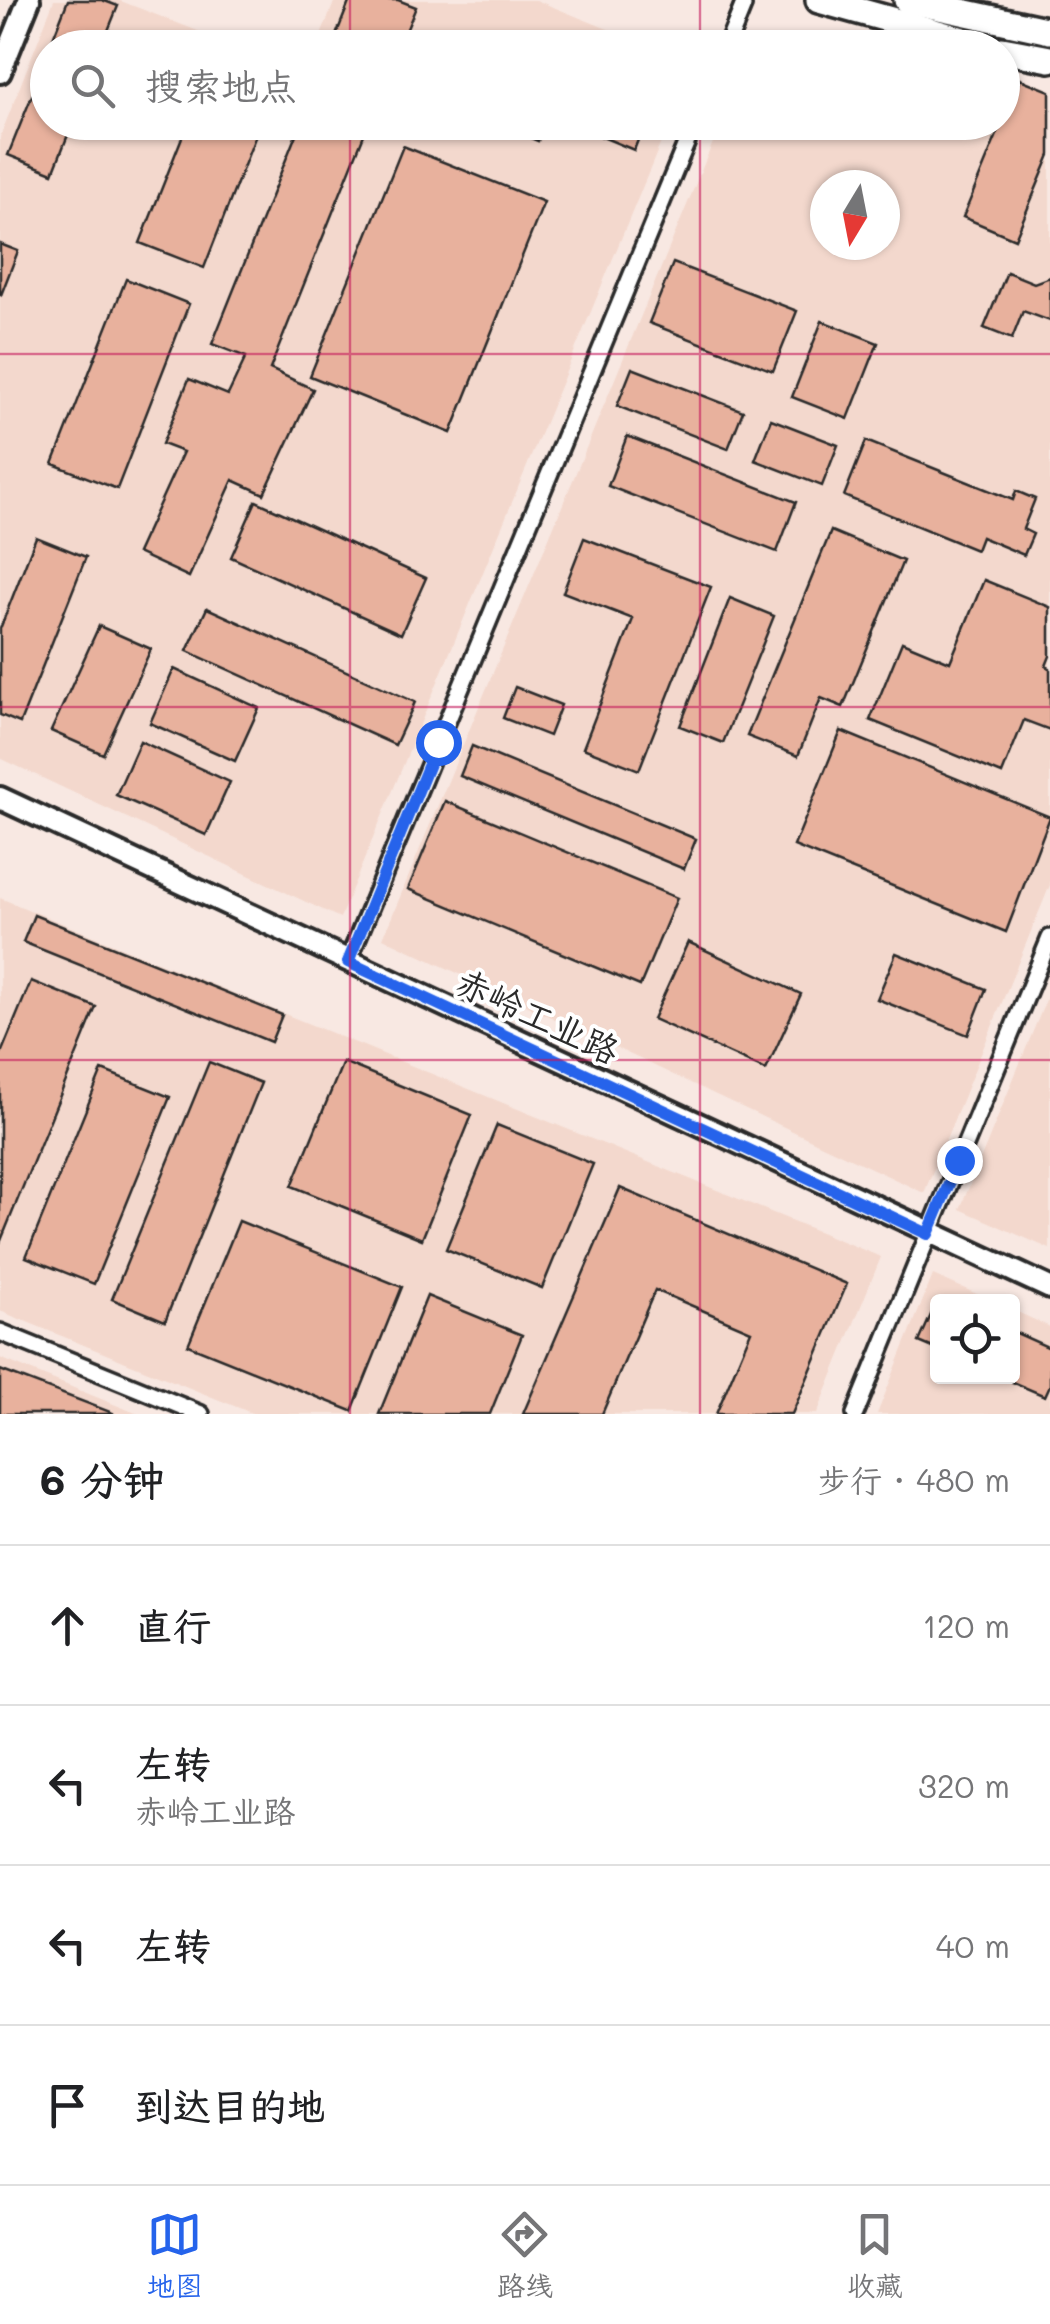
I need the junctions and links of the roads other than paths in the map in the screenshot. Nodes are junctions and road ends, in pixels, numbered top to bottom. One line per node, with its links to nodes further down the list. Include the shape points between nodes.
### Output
1 (29, 0): 10 (street)
2 (819, 0): 6 (highway)
3 (907, 0): 7 (highway)
4 (743, 6): 5 (street)
5 (733, 30)
6 (927, 30)
7 (1050, 31)
8 (1020, 53): 9 (highway)
9 (1050, 59)
10 (0, 72)
11 (688, 140): 14 (street)
12 (0, 798): 14 (street, 赤岭工业路)
13 (1050, 938): 15 (street)
14 (348, 962): 15 (street, 赤岭工业路)
15 (928, 1234): 16 (street, 赤岭工业路); 19 (street)
16 (1050, 1288)
17 (0, 1332): 18 (street)
18 (201, 1414)
19 (855, 1414)

